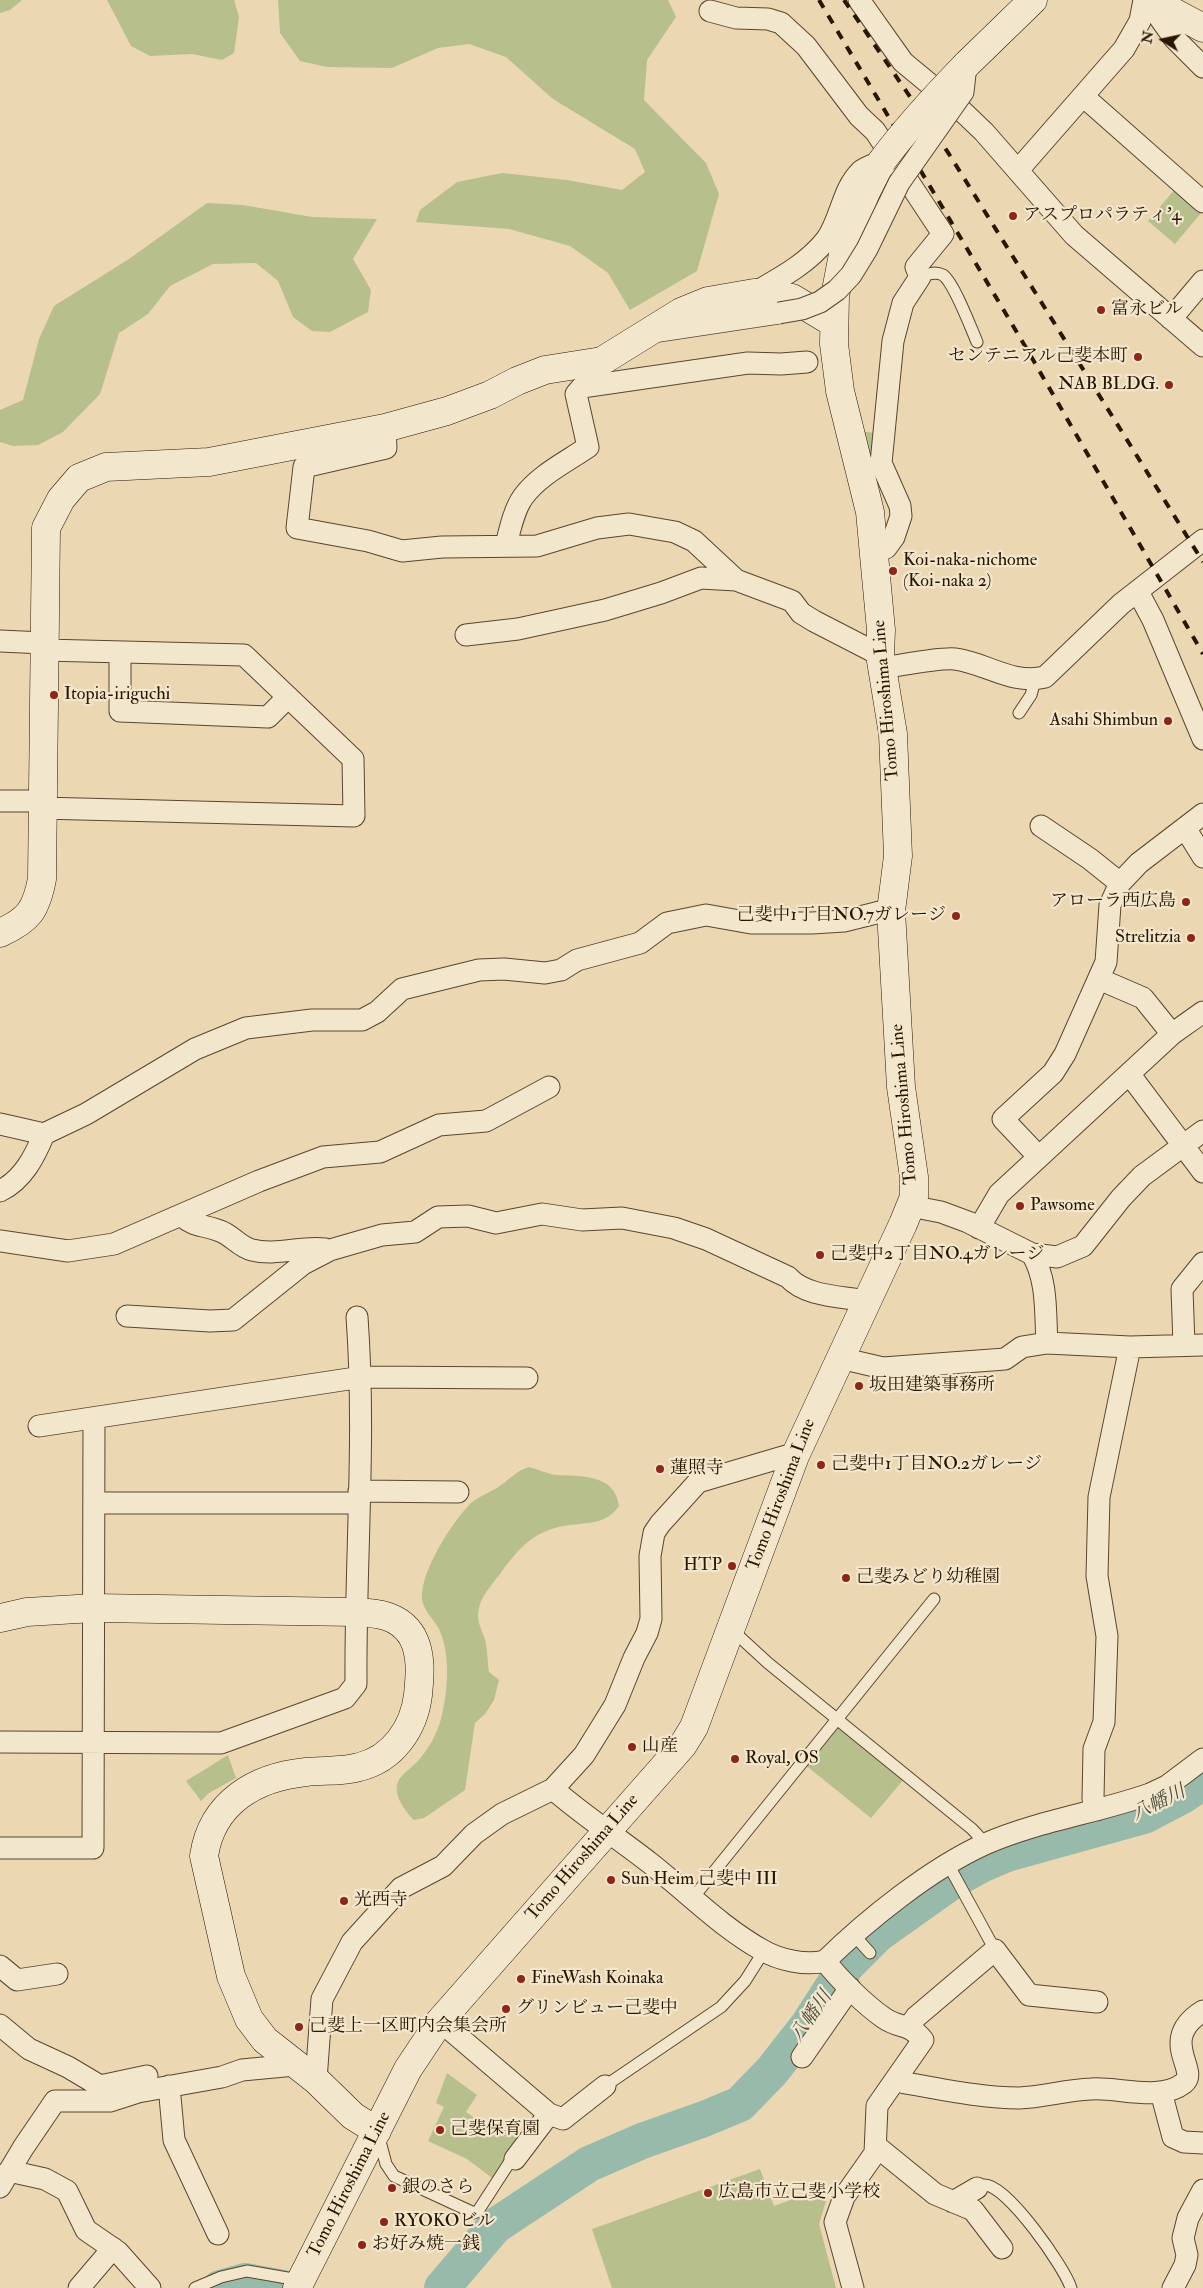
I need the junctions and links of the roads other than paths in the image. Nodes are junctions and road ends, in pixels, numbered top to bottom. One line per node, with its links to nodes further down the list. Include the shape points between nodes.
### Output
1 (859, 0): 11 (street, via 903,62 961,110)
2 (1146, 0): 8 (street, via 1174,38); 9 (street, via 1134,35)
3 (1151, 0): 6 (main road)
4 (1032, 1): 7 (main road, Tomo Hiroshima Line)
5 (710, 12): 13 (street, via 781,23 806,46 859,116 875,131 943,234 916,267)
6 (1203, 28)
7 (966, 65): 10 (main road, Tomo Hiroshima Line, bridge, via 935,96); 18 (street, bridge, via 963,92 899,183 868,248 837,290 802,309)
8 (1203, 67)
9 (1083, 96): 11 (street); 12 (street)
10 (882, 161): 15 (street, via 862,170 850,186 827,238 814,253); 17 (main road, Tomo Hiroshima Line, via 844,248)
11 (1019, 169): 16 (street, via 1074,235)
12 (1203, 202)
13 (920, 277): 19 (lane, via 928,273 937,274 948,281); 25 (street, via 903,303 895,326 881,463 900,506 901,516 894,537 886,548)
14 (1203, 281): 16 (street)
15 (754, 293): 17 (main road, via 792,298); 18 (main road, via 708,301 681,312)
16 (1171, 319): 20 (street)
17 (833, 324): 25 (main road, Tomo Hiroshima Line, via 835,364 870,512)
18 (646, 333): 22 (main road, via 602,361 545,370 473,402)
19 (977, 342)
20 (1203, 346)
21 (807, 362): 24 (street, via 748,363 582,387 576,394 588,447 542,478 523,497)
22 (385, 428): 24 (street, via 386,448 304,467 297,528 402,551); 30 (main road, via 209,462 106,467 79,478 61,499 46,528)
23 (1203, 540): 27 (street)
24 (506, 545): 26 (street, via 537,546 597,528 629,524 675,532 694,541)
25 (875, 551): 32 (main road, Tomo Hiroshima Line)
26 (736, 580): 28 (street, via 701,578 605,610 518,629); 32 (street, via 792,600 801,613)
27 (1138, 592): 33 (street, via 1082,640 1045,678); 36 (street)
28 (466, 635)
29 (0, 641): 30 (street)
30 (44, 646): 31 (street); 38 (main road)
31 (120, 652): 34 (street, via 244,655); 34 (street, via 120,711 268,717)
32 (880, 662): 33 (street, via 954,658 1015,678); 44 (main road, Tomo Hiroshima Line, via 893,734 898,847)
33 (1035, 680): 35 (lane, via 1031,696)
34 (288, 697): 38 (street, via 353,759 354,816)
35 (1019, 712)
36 (1203, 739)
37 (0, 800): 38 (street)
38 (42, 805): 45 (main road, via 42,879 38,897 31,914)
39 (1203, 814): 41 (street)
40 (1041, 826): 43 (street)
41 (1185, 828): 42 (street); 43 (street, via 1139,863)
42 (1203, 857)
43 (1120, 883): 46 (street, via 1110,905 1106,962)
44 (891, 911): 52 (street, via 844,921 812,923 751,923 706,915 667,923 640,942 577,960 562,970 545,973 479,970 402,989 377,1012 362,1020 312,1020 246,1028 195,1049 86,1114); 57 (main road, Tomo Hiroshima Line, via 901,1087 914,1177 914,1197)
45 (0, 933)
46 (1099, 979): 48 (street, via 1144,998); 54 (street, via 1053,1073 1003,1119)
47 (1203, 1012): 48 (street)
48 (1172, 1034): 49 (street)
49 (1130, 1075): 53 (street); 54 (street)
50 (549, 1087): 58 (street, via 486,1122 439,1125 380,1152 323,1157)
51 (0, 1124): 52 (street)
52 (44, 1134): 56 (street, via 32,1162)
53 (1197, 1135): 55 (street); 62 (street, via 1142,1176 1083,1246 1057,1256)
54 (1039, 1157): 59 (street, via 999,1194)
55 (1203, 1172)
56 (0, 1191)
57 (910, 1206): 59 (street, via 941,1212); 64 (main road, Tomo Hiroshima Line)
58 (181, 1215): 60 (street, via 114,1244 68,1250); 61 (street, via 192,1225 221,1231 253,1251)
59 (979, 1228): 62 (street)
60 (0, 1241)
61 (330, 1250): 64 (street, via 382,1235 415,1232 438,1217 468,1216 496,1223 542,1214 582,1220 622,1218 674,1228 706,1239 788,1277 796,1286 810,1291); 65 (street, via 296,1268 232,1320)
62 (1032, 1254): 67 (street, via 1044,1287)
63 (1203, 1263): 68 (street, via 1182,1289)
64 (866, 1300): 70 (main road, Tomo Hiroshima Line)
65 (127, 1316)
66 (357, 1317): 71 (street)
67 (1047, 1343): 69 (street); 70 (street, via 1022,1348 1005,1359 960,1364 883,1368)
68 (1194, 1345): 69 (street)
69 (1130, 1347): 89 (street, via 1098,1497 1098,1576 1106,1636 1104,1722 1094,1749 1093,1799)
70 (840, 1358): 75 (main road, Tomo Hiroshima Line)
71 (362, 1377): 72 (street); 73 (street); 77 (street)
72 (527, 1378)
73 (94, 1418): 74 (street); 78 (street)
74 (39, 1426)
75 (795, 1456): 83 (main road, Tomo Hiroshima Line); 88 (street, via 698,1482 660,1524 654,1533 650,1556 647,1633 615,1705 584,1755)
76 (458, 1492): 77 (street)
77 (359, 1497): 78 (street); 81 (street)
78 (94, 1503): 80 (street)
79 (934, 1598): 84 (lane)
80 (94, 1608): 81 (main road); 82 (main road, via 27,1612); 86 (street)
81 (355, 1612): 86 (street, via 356,1684 345,1698 221,1743); 109 (main road, via 380,1613 389,1617 406,1628 415,1642 419,1686 415,1712 408,1729 391,1750 368,1765 282,1776 241,1794 216,1819 204,1856 235,1991 257,2032)
82 (0, 1618)
83 (730, 1629): 84 (lane); 90 (main road, Tomo Hiroshima Line, via 687,1739)
84 (838, 1718): 91 (lane); 94 (lane)
85 (0, 1742): 86 (street)
86 (94, 1743): 92 (street, via 93,1848)
87 (1203, 1759): 89 (street, via 1167,1786)
88 (553, 1789): 90 (street); 109 (street, via 502,1814 474,1834 443,1866 401,1888 352,1942 322,1999)
89 (1097, 1810): 91 (street)
90 (607, 1831): 94 (street); 104 (main road, Tomo Hiroshima Line)
91 (986, 1844): 93 (street)
92 (0, 1848)
93 (954, 1876): 95 (street); 96 (lane)
94 (692, 1899): 97 (street)
95 (857, 1939): 98 (lane); 101 (street)
96 (995, 1950): 102 (street, via 1029,1995); 106 (street)
97 (764, 1951): 101 (street, via 813,1964); 112 (lane, via 745,1981 721,2007)
98 (870, 1953)
99 (0, 1966): 100 (street, via 17,1980)
100 (57, 1974)
101 (838, 1976): 106 (street, via 885,2019); 107 (street)
102 (1097, 2002)
103 (1203, 2011): 113 (street, via 1189,2022 1180,2040 1187,2079)
104 (440, 2021): 114 (street); 115 (main road, Tomo Hiroshima Line, via 408,2069)
105 (0, 2025): 108 (street, via 29,2049 100,2086 181,2071)
106 (909, 2026): 110 (street, via 923,2040)
107 (802, 2058)
108 (242, 2070): 109 (street); 111 (street, via 222,2077)
109 (306, 2072): 115 (main road)
110 (897, 2079): 113 (street, via 905,2083 1016,2098 1090,2088); 117 (street, via 877,2106)
111 (169, 2086): 119 (street, via 110,2101 55,2101); 123 (street, via 174,2140)
112 (605, 2086): 114 (street, via 564,2118)
113 (1161, 2092): 116 (street, via 1173,2137 1184,2142)
114 (549, 2114): 118 (street)
115 (375, 2135): 118 (lane, via 394,2176 474,2213); 126 (main road, Tomo Hiroshima Line)
116 (1203, 2143)
117 (876, 2146): 122 (street, via 935,2194); 130 (street, via 875,2153 844,2197 835,2222)
118 (514, 2159)
119 (5, 2179): 124 (street, via 45,2180 62,2187 70,2196 86,2230)
120 (977, 2188): 122 (street); 131 (lane, via 991,2187 1013,2205 1048,2246)
121 (1203, 2190): 132 (street, via 1188,2218 1183,2238 1187,2255 1185,2265)
122 (952, 2202): 125 (street, via 973,2210)
123 (218, 2234)
124 (113, 2248): 127 (street); 128 (street)
125 (1002, 2248)
126 (296, 2284): 129 (lane, via 247,2271)
127 (79, 2288)
128 (150, 2288)
129 (195, 2288)
130 (853, 2288)
131 (1071, 2288)
132 (1172, 2288)

